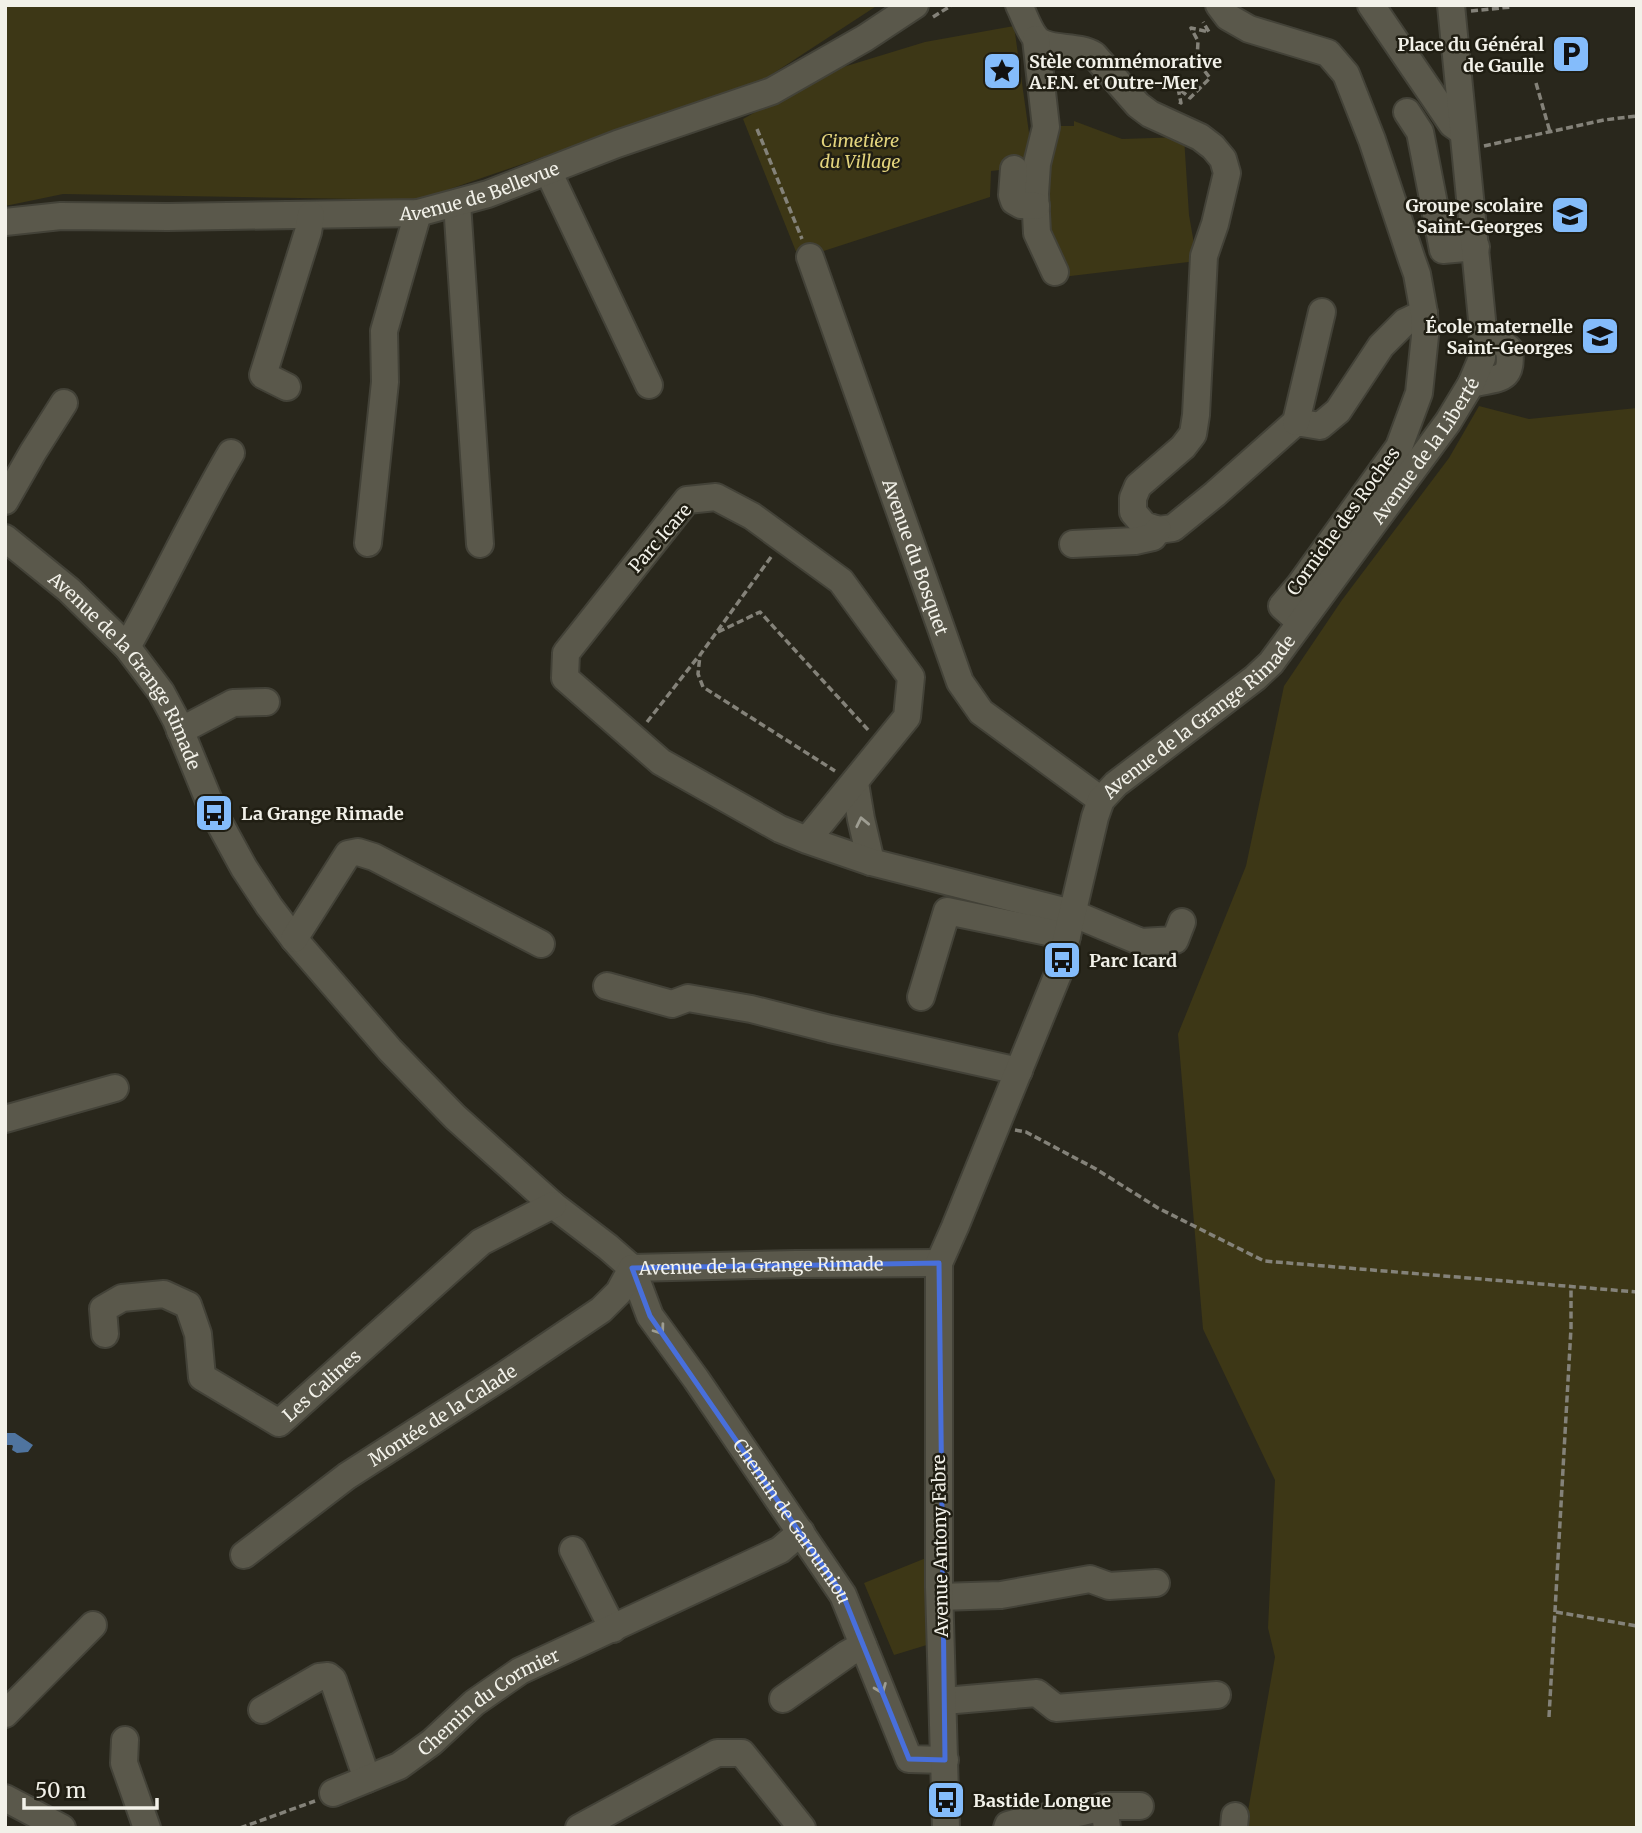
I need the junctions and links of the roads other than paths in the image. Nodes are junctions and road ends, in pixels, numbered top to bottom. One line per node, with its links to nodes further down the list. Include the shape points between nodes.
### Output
1 (915, 5): 10 (street, Avenue de Bellevue, via 772,91)
2 (1019, 5): 6 (street)
3 (1371, 5): 8 (street)
4 (1219, 6): 20 (street, Corniche des Roches, via 1249,29 1328,52 1346,74 1415,267)
5 (1451, 9): 8 (street, Avenue de la Liberté)
6 (1036, 39): 12 (street, via 1046,127 1037,164); 27 (street, via 1094,55 1138,105 1213,147 1227,173 1204,256 1193,434 1138,486 1133,498 1133,512 1144,525)
7 (1405, 117): 16 (street, via 1420,132 1443,250)
8 (1463, 140): 16 (street, Avenue de la Liberté)
9 (1014, 169): 12 (street, via 1014,201)
10 (548, 171): 11 (street, Avenue de Bellevue); 21 (street)
11 (457, 203): 13 (street, Avenue de Bellevue); 30 (street)
12 (1036, 206): 18 (street, via 1037,233)
13 (418, 213): 14 (street, Avenue de Bellevue); 29 (street, via 384,331 385,382)
14 (311, 215): 15 (street, Avenue de Bellevue, via 61,216); 22 (street, via 263,375)
15 (5, 222)
16 (1476, 247): 32 (street, Avenue de la Liberté, via 1482,358 1471,384)
17 (810, 257): 37 (street, Avenue du Bosquet, via 960,682 981,712)
18 (1055, 272)
19 (1322, 312): 24 (street)
20 (1424, 313): 24 (street, via 1405,322 1381,346 1338,411 1320,426); 32 (street, Corniche des Roches, via 1419,393 1399,447 1282,606)
21 (649, 385)
22 (287, 387)
23 (64, 403): 26 (street)
24 (1296, 422): 27 (street, via 1173,528)
25 (231, 453): 33 (street)
26 (5, 501)
27 (1158, 530): 31 (street, via 1153,537 1135,541)
28 (5, 538): 33 (street, Avenue de la Grange Rimade)
29 (368, 543)
30 (480, 544)
31 (1073, 544)
32 (1300, 622): 37 (street, Avenue de la Grange Rimade, via 1263,671)
33 (127, 647): 35 (street, Avenue de la Grange Rimade, via 161,692)
34 (266, 702): 35 (street, via 233,703)
35 (180, 731): 42 (street, Avenue de la Grange Rimade, via 243,869)
36 (855, 783): 38 (street, Parc Icare); 38 (street, Parc Icare, via 907,717 911,677 841,581 752,516 716,498 687,500 566,653 565,678 660,762); 39 (street, one-way to 36)
37 (1101, 800): 41 (street, Avenue de la Grange Rimade)
38 (807, 840): 39 (street, Parc Icare)
39 (871, 862): 41 (street, Parc Icare)
40 (1182, 922): 41 (street, via 1175,940 1141,942)
41 (1074, 923): 45 (street, via 947,911); 46 (street, Avenue de la Grange Rimade)
42 (294, 939): 43 (street, via 348,853 358,852); 49 (street, Avenue de la Grange Rimade, via 447,1109)
43 (541, 944)
44 (607, 986): 46 (street, via 672,1004 688,998 751,1009)
45 (921, 997)
46 (1019, 1071): 50 (street, Avenue de la Grange Rimade)
47 (115, 1088): 48 (street)
48 (5, 1119)
49 (553, 1205): 51 (street, Avenue de la Grange Rimade); 52 (street, Les Calines, via 481,1242 279,1423 202,1377 198,1334 188,1305 164,1294 122,1298 103,1309)
50 (939, 1264): 51 (street, Avenue de la Grange Rimade); 57 (street, Avenue Antony Fabre)
51 (632, 1268): 53 (street, Chemin de Garoumiou, one-way to 53, via 650,1316); 55 (street, Montée de la Calade, via 619,1292 601,1310 347,1476)
52 (105, 1334)
53 (801, 1532): 59 (street, Chemin du Cormier, via 780,1550); 60 (street, Chemin de Garoumiou, via 843,1595)
54 (573, 1550): 59 (street)
55 (244, 1555)
56 (1156, 1583): 57 (street, via 1110,1586 1090,1578 1001,1595)
57 (940, 1597): 63 (street, Avenue Antony Fabre)
58 (93, 1625): 65 (street)
59 (613, 1629): 68 (street, Chemin du Cormier, via 520,1671 399,1766)
60 (863, 1645): 62 (street); 67 (street, Chemin de Garoumiou, one-way to 67, via 909,1759)
61 (1217, 1695): 63 (street, via 1056,1708 1037,1693)
62 (783, 1699)
63 (943, 1701): 67 (street, Avenue Antony Fabre)
64 (262, 1710): 68 (street, via 328,1676)
65 (5, 1714)
66 (125, 1740): 74 (street, via 124,1763)
67 (945, 1760): 77 (street, Avenue Antony Fabre)
68 (367, 1779): 69 (street, Chemin du Cormier)
69 (333, 1793)
70 (5, 1798): 73 (street)
71 (1140, 1806): 72 (street)
72 (1106, 1817): 78 (street, via 1092,1811 1020,1821)
73 (62, 1828)
74 (147, 1828)
75 (579, 1828): 76 (street, via 717,1753 742,1753)
76 (802, 1828)
77 (946, 1828)
78 (1007, 1828)

